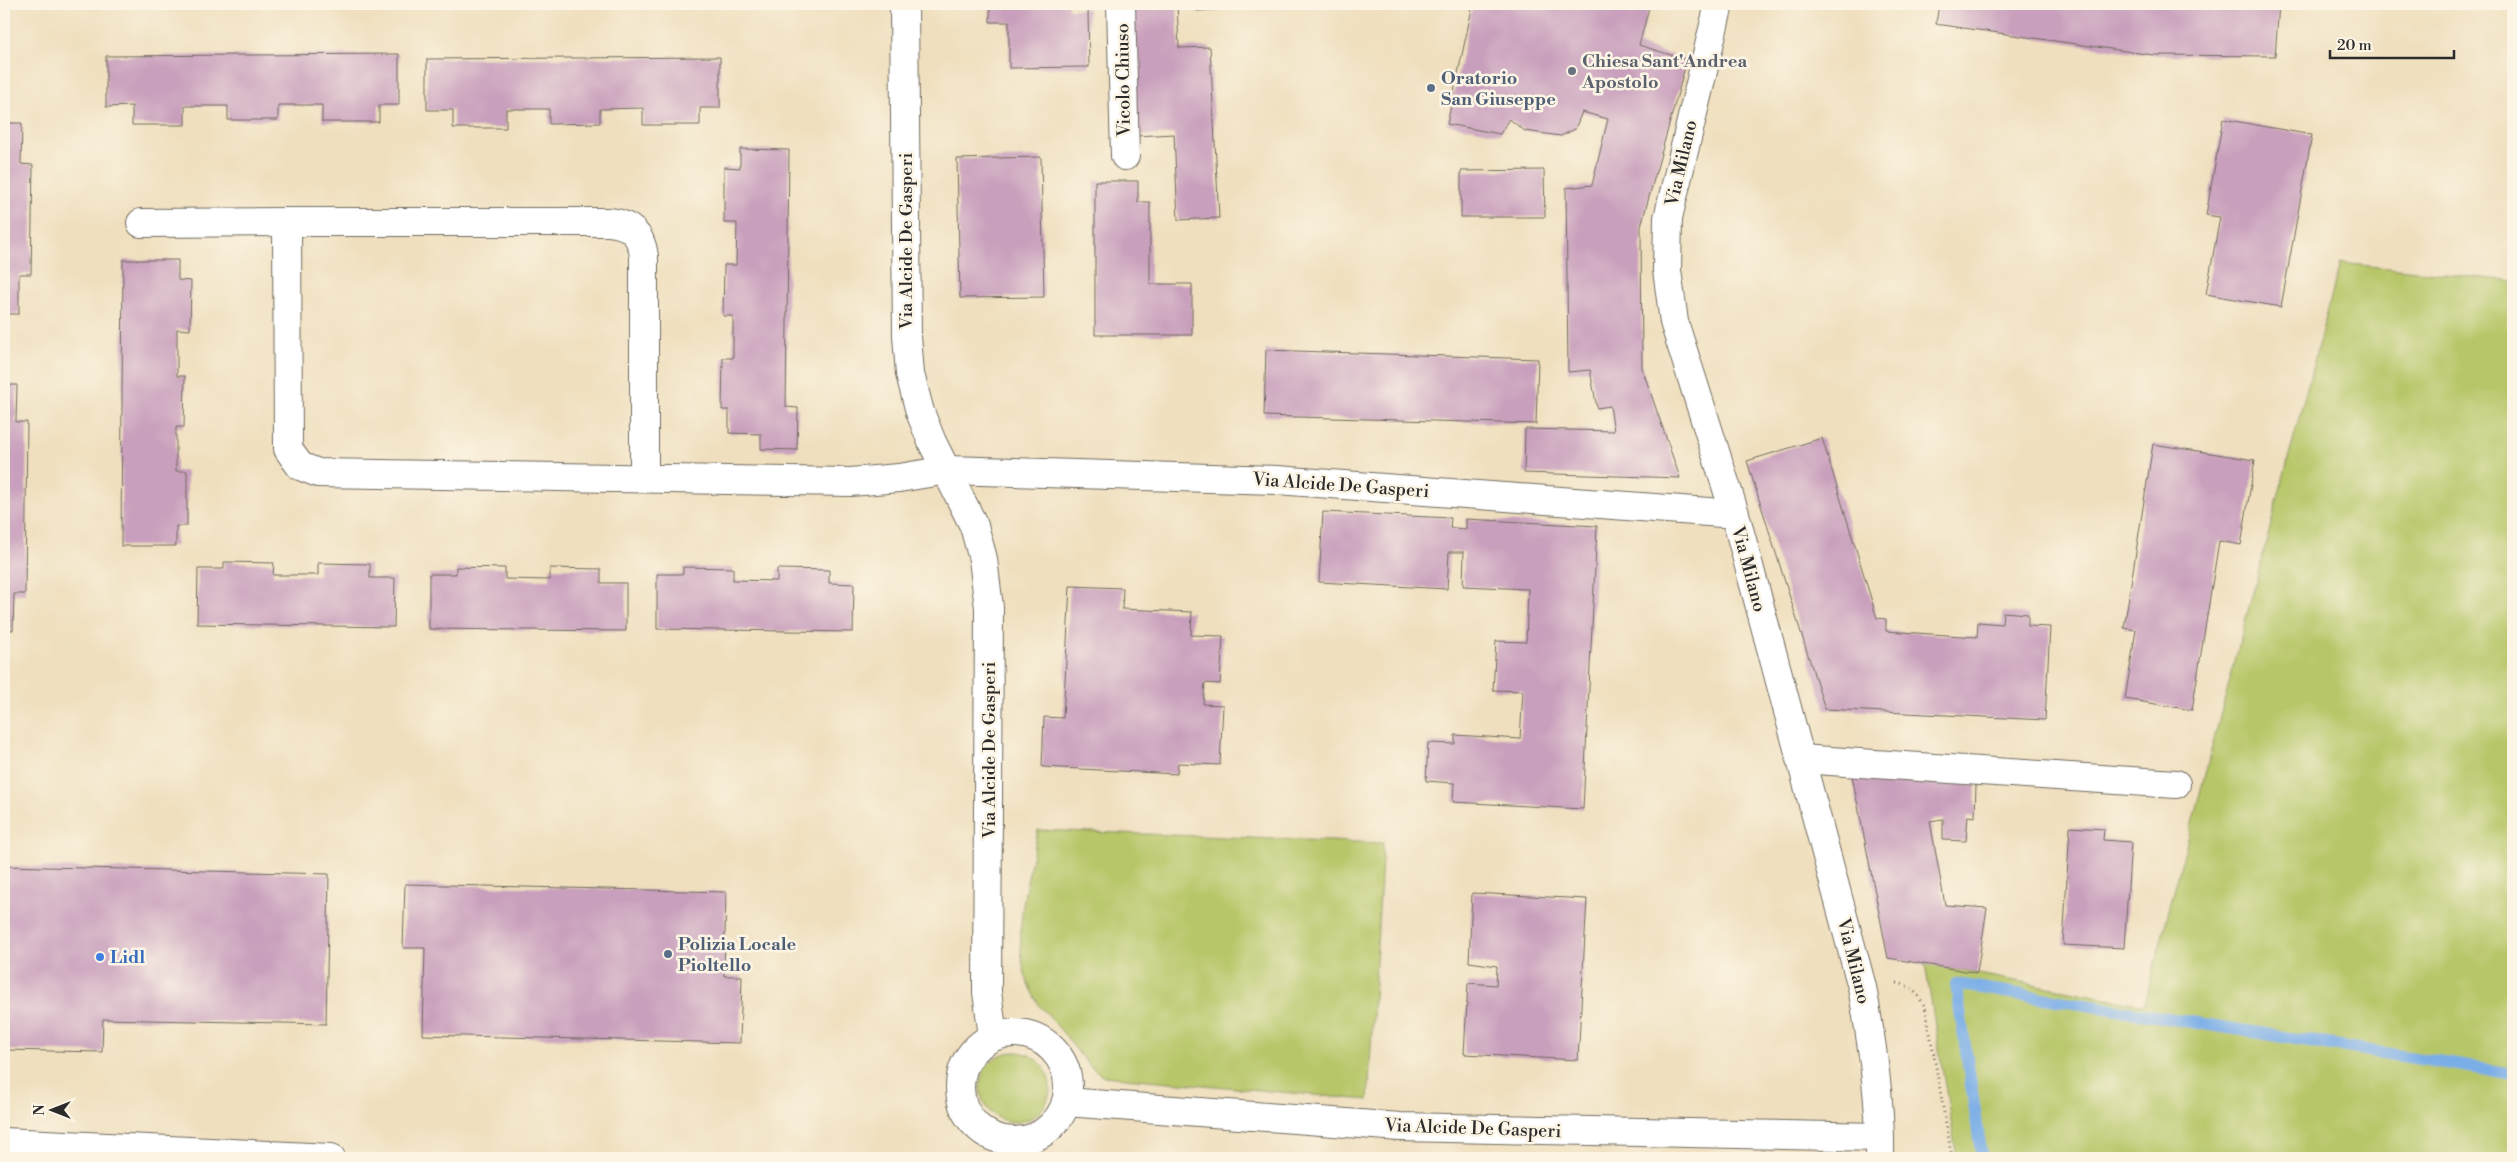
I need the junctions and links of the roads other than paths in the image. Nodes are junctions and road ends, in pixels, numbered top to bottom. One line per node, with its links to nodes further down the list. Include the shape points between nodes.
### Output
1 (904, 4): 7 (street, Via Alcide De Gasperi, via 908,354 920,412)
2 (1121, 4): 4 (street, Vicolo Chiuso)
3 (1719, 4): 9 (street, Via Milano, via 1671,202 1666,241 1674,322)
4 (1124, 156)
5 (287, 222): 6 (street); 8 (street, via 287,437 288,449 300,466 327,474); 8 (street, via 608,222 628,226 638,235 644,256)
6 (141, 223)
7 (947, 470): 8 (street, via 850,482); 9 (street, Via Alcide De Gasperi, via 1277,480); 12 (street, Via Alcide De Gasperi, via 974,526 989,608 987,992)
8 (644, 478)
9 (1735, 514): 10 (street, Via Milano)
10 (1800, 759): 11 (street); 15 (street, Via Milano, via 1862,987)
11 (2176, 784)
12 (994, 1036): 13 (street, via 1025,1034 1053,1050 1067,1074); 13 (street, via 973,1053 961,1077 967,1114 980,1128 1009,1140 1031,1138 1055,1123)
13 (1066, 1102): 15 (street, Via Alcide De Gasperi, via 1400,1127)
14 (4, 1142): 16 (street)
15 (1883, 1151)
16 (331, 1158)

